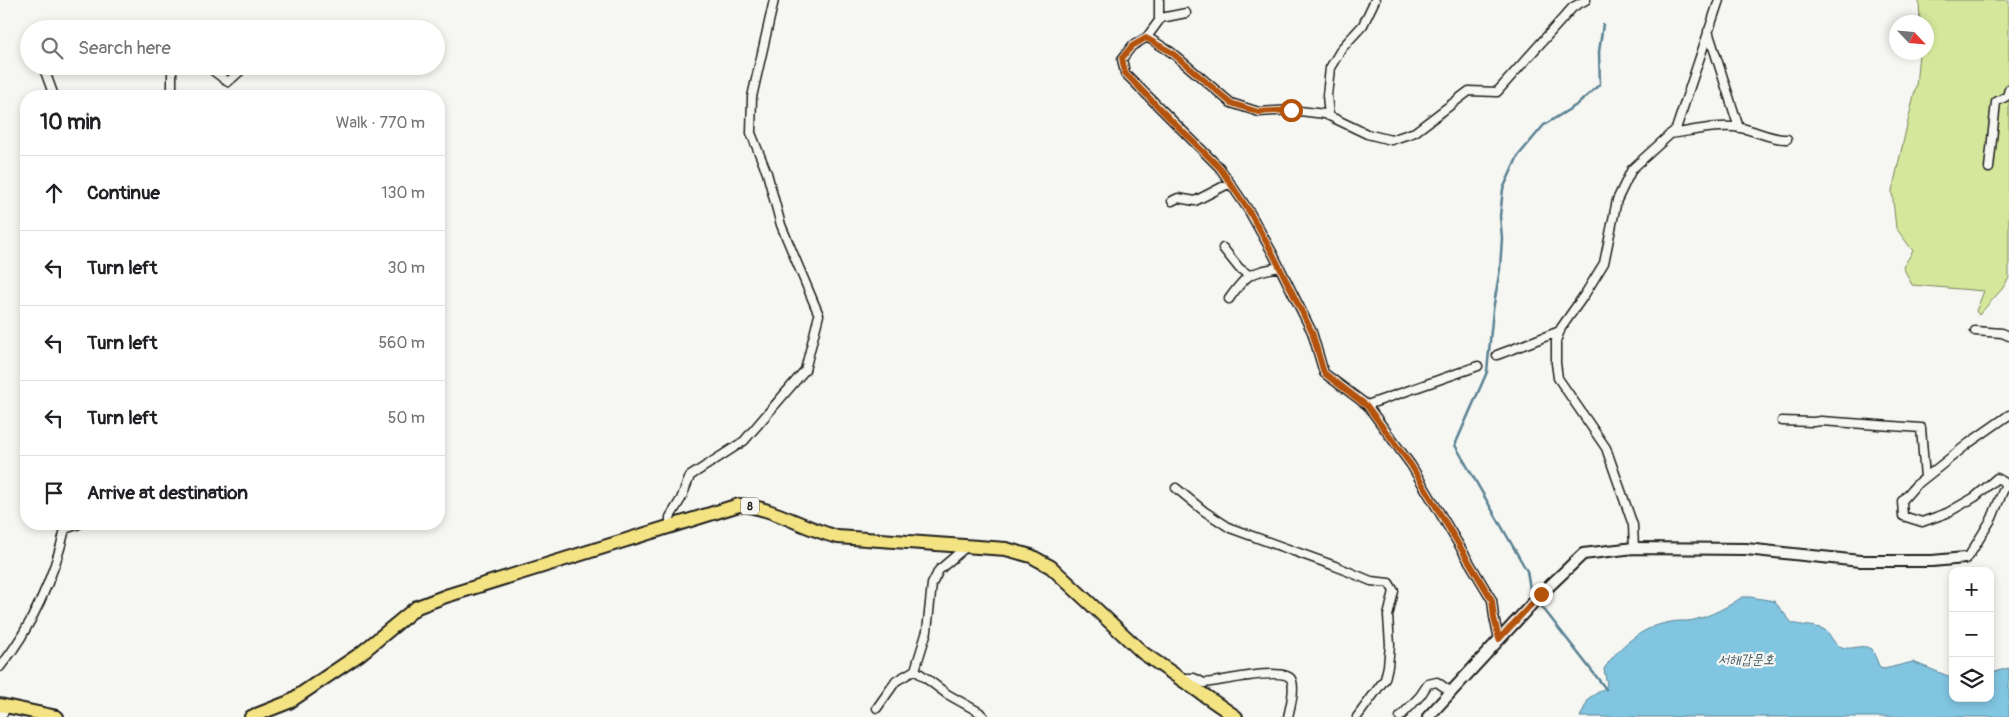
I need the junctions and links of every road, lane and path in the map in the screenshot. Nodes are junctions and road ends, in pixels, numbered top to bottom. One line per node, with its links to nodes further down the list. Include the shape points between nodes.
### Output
1 (774, 0): 38 (street, via 752,97 751,132 767,173 781,225 819,315 805,370 744,441 690,476 670,517)
2 (1160, 0): 7 (street)
3 (1375, 0): 17 (street, via 1363,25 1342,48 1330,68 1326,95)
4 (1586, 0): 17 (street, via 1573,7 1497,92 1469,91 1415,132 1391,140 1367,134)
5 (1718, 0): 8 (street)
6 (1186, 12): 7 (street)
7 (1159, 20): 9 (street)
8 (1708, 31): 18 (street); 19 (street, via 1676,129)
9 (1146, 38): 17 (street, via 1171,52 1231,103 1258,112 1291,110); 22 (street, via 1132,46 1122,58 1125,73 1220,168)
10 (46, 75): 15 (street)
11 (172, 75): 16 (street)
12 (219, 75): 13 (street, via 228,82)
13 (236, 75)
14 (2009, 89): 21 (street, via 2007,96 1996,102)
15 (52, 90)
16 (172, 90)
17 (1329, 116)
18 (1739, 128): 19 (street, via 1710,128); 20 (street, via 1777,140)
19 (1670, 134): 28 (street, via 1632,169 1618,200 1604,263)
20 (1787, 139)
21 (1989, 168)
22 (1230, 183): 23 (street, via 1195,201 1178,198); 25 (street)
23 (1172, 201)
24 (1223, 248): 26 (street)
25 (1280, 268): 26 (street); 33 (street, via 1312,332 1324,373)
26 (1249, 275): 27 (street)
27 (1229, 299)
28 (1560, 331): 31 (street); 41 (street, via 1556,341 1558,378 1606,448 1633,525)
29 (1975, 331): 30 (street)
30 (2009, 336)
31 (1496, 355)
32 (1478, 366): 33 (street)
33 (1367, 406): 43 (street, via 1411,465 1492,600)
34 (2009, 415): 36 (street)
35 (1782, 420): 36 (street, via 1921,428)
36 (1925, 478): 42 (street, via 1902,501 1903,516 1922,522 1947,513 1975,497 1997,478 2004,482 1992,518)
37 (1176, 488): 55 (street, via 1230,528 1370,581 1389,583 1394,591 1388,616 1390,645 1385,679)
38 (670, 526): 40 (main road, 8, via 747,505 838,537); 51 (main road, 8, via 417,607 360,654 289,702)
39 (65, 530): 44 (street, via 37,608 14,650)
40 (967, 546): 45 (street, via 939,570 932,584 927,631); 46 (main road, 8, via 1006,549 1031,556 1050,567 1143,653)
41 (1634, 548): 42 (street, via 1746,550 1860,560); 43 (street, via 1583,554)
42 (1965, 558)
43 (1499, 639): 47 (street)
44 (0, 667)
45 (915, 670): 48 (street, via 896,681); 52 (street)
46 (1178, 678): 53 (main road, 8); 54 (street, via 1194,678 1204,683 1272,673 1286,674 1293,686)
47 (1451, 692): 56 (street, via 1437,682 1428,684); 57 (street)
48 (877, 708)
49 (3, 709): 50 (main road)
50 (57, 717)
51 (251, 717)
52 (984, 717)
53 (1236, 717)
54 (1288, 717)
55 (1358, 717)
56 (1400, 717)
57 (1428, 717)

